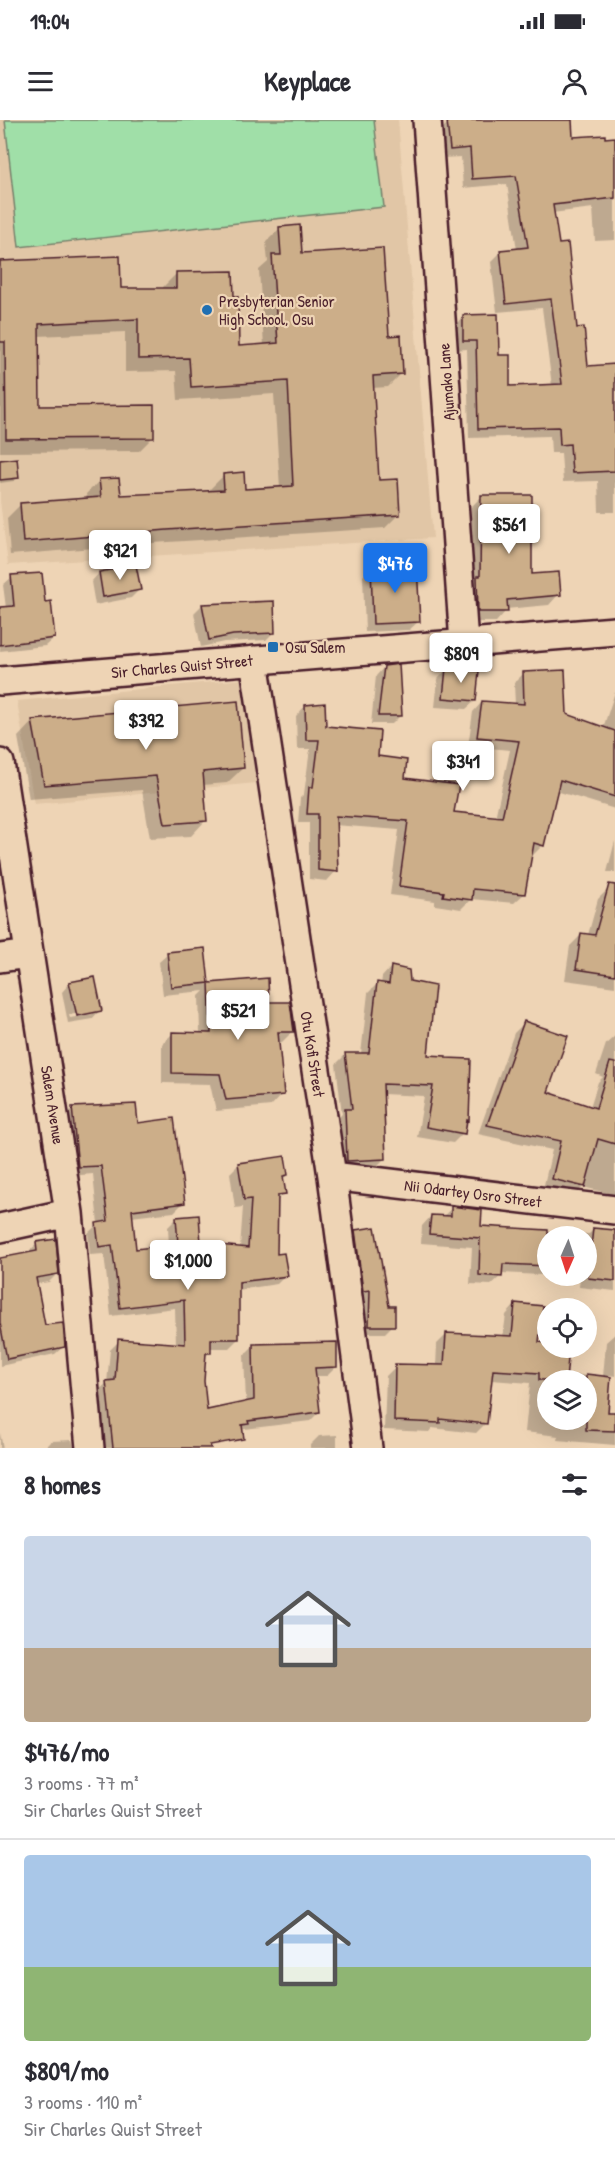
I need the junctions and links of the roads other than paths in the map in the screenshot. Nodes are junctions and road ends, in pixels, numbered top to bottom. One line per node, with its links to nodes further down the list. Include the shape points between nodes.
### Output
1 (427, 120): 3 (street, Ajumako Lane)
2 (615, 631): 3 (street, Sir Charles Quist Street)
3 (464, 644): 4 (street, Sir Charles Quist Street)
4 (254, 660): 5 (street, Sir Charles Quist Street); 9 (street, Otu Kofi Street)
5 (0, 681)
6 (0, 763): 7 (street, Salem Avenue)
7 (29, 954): 8 (street); 11 (street, Salem Avenue)
8 (0, 957)
9 (332, 1176): 10 (street, Nii Odartey Osro Street); 14 (street, Otu Kofi Street)
10 (615, 1210)
11 (69, 1213): 12 (street); 13 (street, Salem Avenue)
12 (0, 1228)
13 (90, 1448)
14 (368, 1448)

